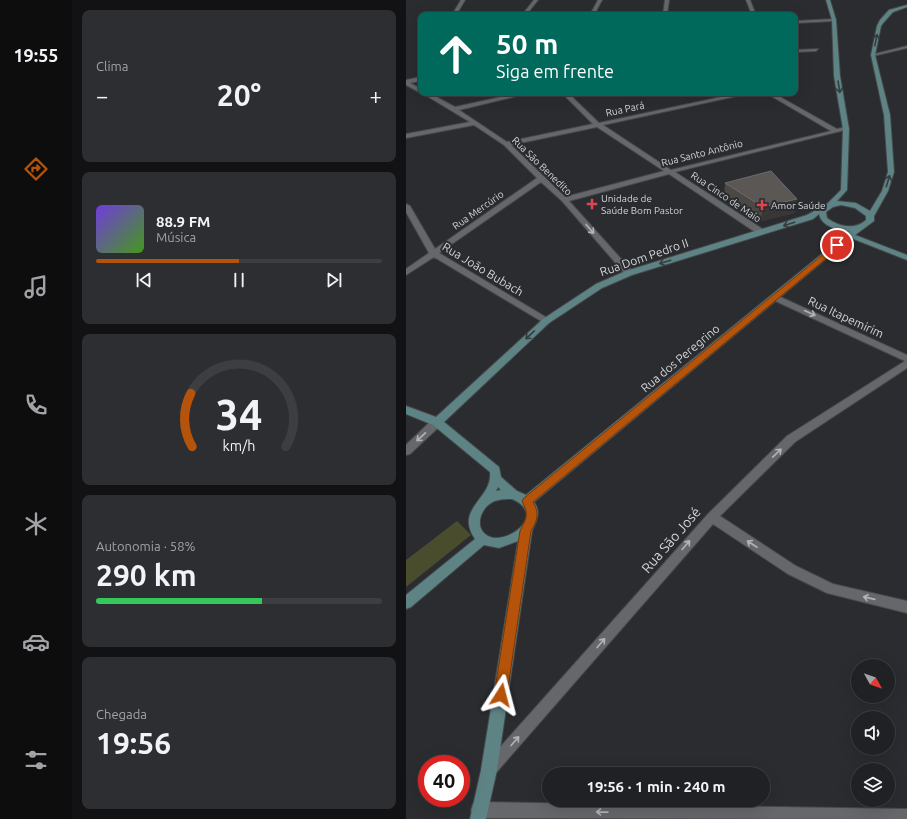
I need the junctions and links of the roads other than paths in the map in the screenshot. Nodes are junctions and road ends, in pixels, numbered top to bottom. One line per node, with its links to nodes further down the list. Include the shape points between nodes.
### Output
1 (463, 0): 8 (street)
2 (536, 0): 9 (street)
3 (600, 0): 10 (street)
4 (667, 0): 11 (street)
5 (748, 0): 12 (street)
6 (828, 0): 13 (street, Rua Dom Pedro II)
7 (907, 6): 18 (street, one-way to 7, via 882,21 891,12)
8 (456, 12)
9 (526, 12)
10 (594, 12)
11 (665, 12)
12 (753, 12)
13 (834, 20): 14 (street); 30 (street, Rua Dom Pedro II, one-way to 30, via 837,76)
14 (798, 22)
15 (907, 47): 18 (street)
16 (816, 50): 17 (street)
17 (798, 51)
18 (873, 55): 39 (street, one-way to 18, via 885,190 891,172 887,115)
19 (418, 79): 20 (street)
20 (406, 82): 21 (street)
21 (418, 89)
22 (430, 96): 27 (street, Rua São Benedito)
23 (513, 96): 27 (street)
24 (568, 96): 29 (street, Rua Cinco de Maio)
25 (733, 96): 29 (street, Rua Pará)
26 (773, 96): 31 (street)
27 (454, 109): 28 (street, Rua São Benedito)
28 (474, 123): 32 (street); 33 (street, Rua São Benedito)
29 (597, 124): 33 (street, Rua Pará); 34 (street, Rua Cinco de Maio)
30 (846, 129): 31 (street, Rua Santo Antônio); 38 (street, Rua Dom Pedro II, via 844,190)
31 (836, 131): 34 (street, Rua Santo Antônio)
32 (406, 136)
33 (506, 144): 35 (street, Rua São Benedito)
34 (669, 172): 36 (street, Rua Santo Antônio); 42 (street, Rua Cinco de Maio)
35 (542, 178): 36 (street, Rua São Benedito); 44 (street, Rua Mercúrio)
36 (564, 200): 47 (street, Rua São Benedito, one-way to 47)
37 (406, 206): 44 (street, Rua João Bubach)
38 (827, 207): 39 (street, via 841,203 854,205 865,209); 40 (street, via 822,212); 42 (street, Rua Dom Pedro II, one-way to 42, via 810,217)
39 (870, 216): 41 (street, Rua dos Peregrino, via 869,223)
40 (829, 223): 41 (street, via 846,228); 43 (street)
41 (860, 228): 43 (street, Rua dos Peregrino)
42 (761, 232): 47 (street, Rua Dom Pedro II, one-way to 47)
43 (849, 236): 45 (street); 48 (street, Rua dos Peregrino)
44 (433, 253): 46 (street, Rua Mercúrio); 49 (street, Rua João Bubach)
45 (907, 258)
46 (406, 273)
47 (629, 273): 49 (street, Rua Dom Pedro II, via 599,286)
48 (774, 297): 50 (street, Rua Itapemirim, one-way to 50); 58 (street, Rua dos Peregrino)
49 (546, 321): 53 (street, Rua Dom Pedro II, one-way to 53)
50 (907, 359)
51 (907, 364): 59 (street, Rua São José, one-way to 51, via 791,439)
52 (406, 410): 53 (street)
53 (437, 422): 54 (street, Rua Dom Pedro II, one-way to 54); 55 (street, via 495,470)
54 (406, 451)
55 (496, 479): 56 (street); 57 (street)
56 (513, 494): 57 (street, via 499,494); 58 (street)
57 (486, 500): 61 (street, via 477,510 473,520 475,531)
58 (527, 501): 60 (street, via 532,509 532,520)
59 (712, 517): 63 (street, one-way to 59, via 831,589 792,570); 64 (street, Rua São José, one-way to 59)
60 (526, 531): 61 (street, via 514,540 498,543); 64 (street)
61 (483, 539): 62 (street)
62 (406, 603)
63 (907, 607)
64 (489, 770): 65 (street)
65 (479, 814): 66 (street, one-way to 65)
66 (907, 817)

